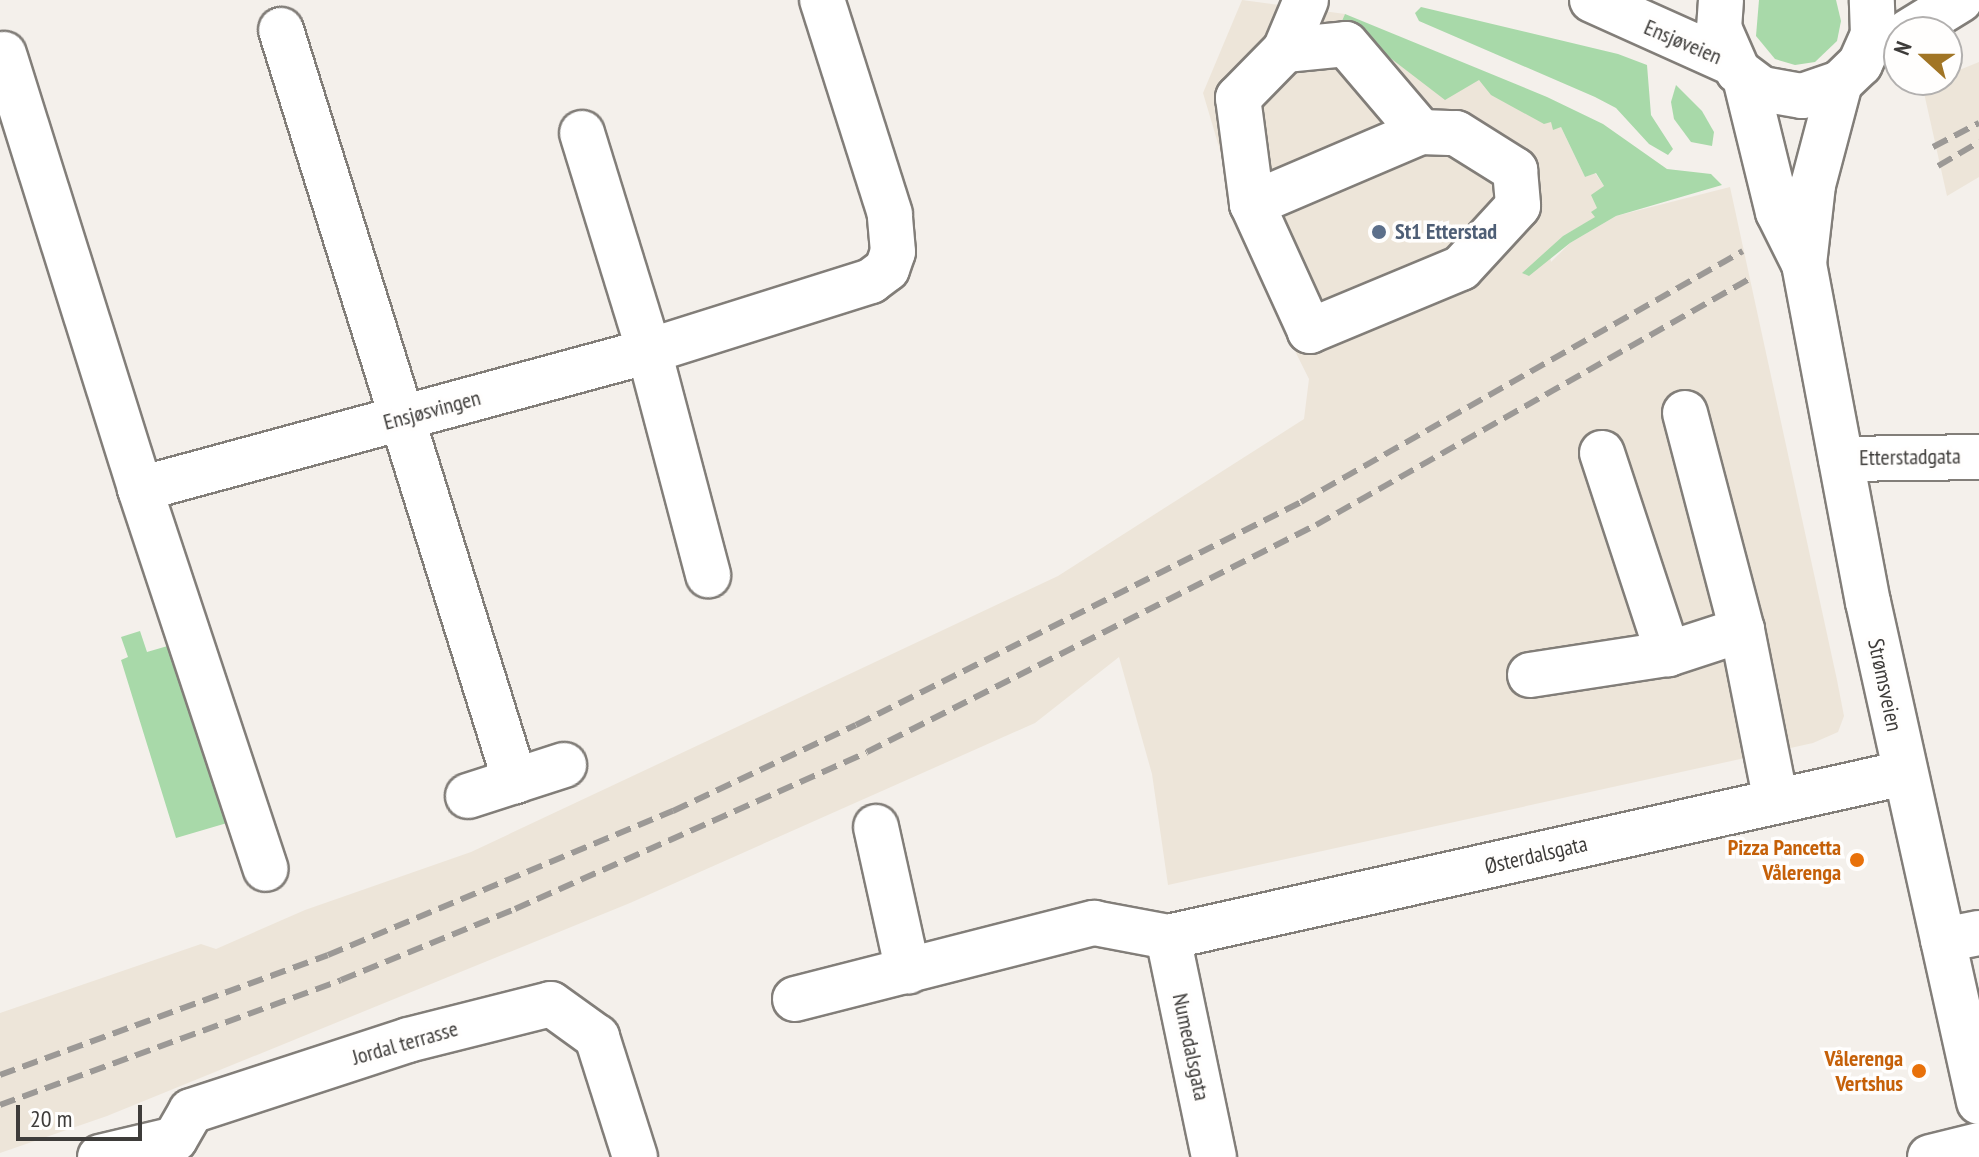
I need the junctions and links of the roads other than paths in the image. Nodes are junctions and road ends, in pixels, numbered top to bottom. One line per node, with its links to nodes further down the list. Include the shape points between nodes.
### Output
1 (822, 0): 17 (main road, Ensjøsvingen, via 890,214 893,252 887,269 854,289)
2 (1306, 0): 9 (main road)
3 (1592, 0): 12 (main road, Ensjøveien)
4 (1721, 0): 12 (main road, Strømsveien, via 1719,28)
5 (1872, 0): 11 (main road, Strømsveien)
6 (1960, 0): 7 (main road)
7 (1934, 16)
8 (281, 30): 19 (main road)
9 (1285, 50): 13 (main road, via 1346,44); 15 (main road, via 1238,98)
10 (4, 54): 23 (main road)
11 (1869, 57): 12 (main road, via 1802,96 1762,89); 16 (main road, Strømsveien, via 1813,185)
12 (1739, 70): 16 (main road, Strømsveien, via 1778,212)
13 (1421, 132): 15 (main road); 15 (main road, via 1456,133 1515,170 1518,206 1461,268 1310,331)
14 (582, 133): 17 (main road)
15 (1252, 204)
16 (1804, 264): 22 (main road, Strømsveien)
17 (649, 351): 19 (main road, Ensjøsvingen); 24 (main road)
18 (1685, 413): 25 (main road)
19 (402, 418): 23 (main road, Ensjøsvingen); 30 (main road)
20 (1602, 453): 26 (main road)
21 (1979, 457): 22 (main road, Etterstadgata)
22 (1841, 459): 29 (main road, Strømsveien)
23 (140, 489): 34 (main road)
24 (708, 575)
25 (1742, 630): 26 (main road); 32 (main road)
26 (1668, 654): 27 (main road)
27 (1530, 675)
28 (564, 765): 30 (main road)
29 (1904, 773): 32 (main road, Østerdalsgata); 36 (main road, Strømsveien)
30 (515, 781): 31 (main road)
31 (468, 796)
32 (1776, 801): 35 (main road, Østerdalsgata)
33 (876, 827): 37 (main road)
34 (266, 869)
35 (1168, 937): 37 (main road, via 1094,923); 43 (main road, Numedalsgata)
36 (1961, 937): 39 (main road, Strømsveien)
37 (908, 971): 38 (main road)
38 (795, 999)
39 (1979, 1102)
40 (1979, 1145): 44 (main road)
41 (100, 1157): 42 (main road, Jordal terrasse, via 175,1139 191,1111 408,1040 551,1004 597,1037)
42 (635, 1157)
43 (1214, 1157)
44 (1930, 1157)

